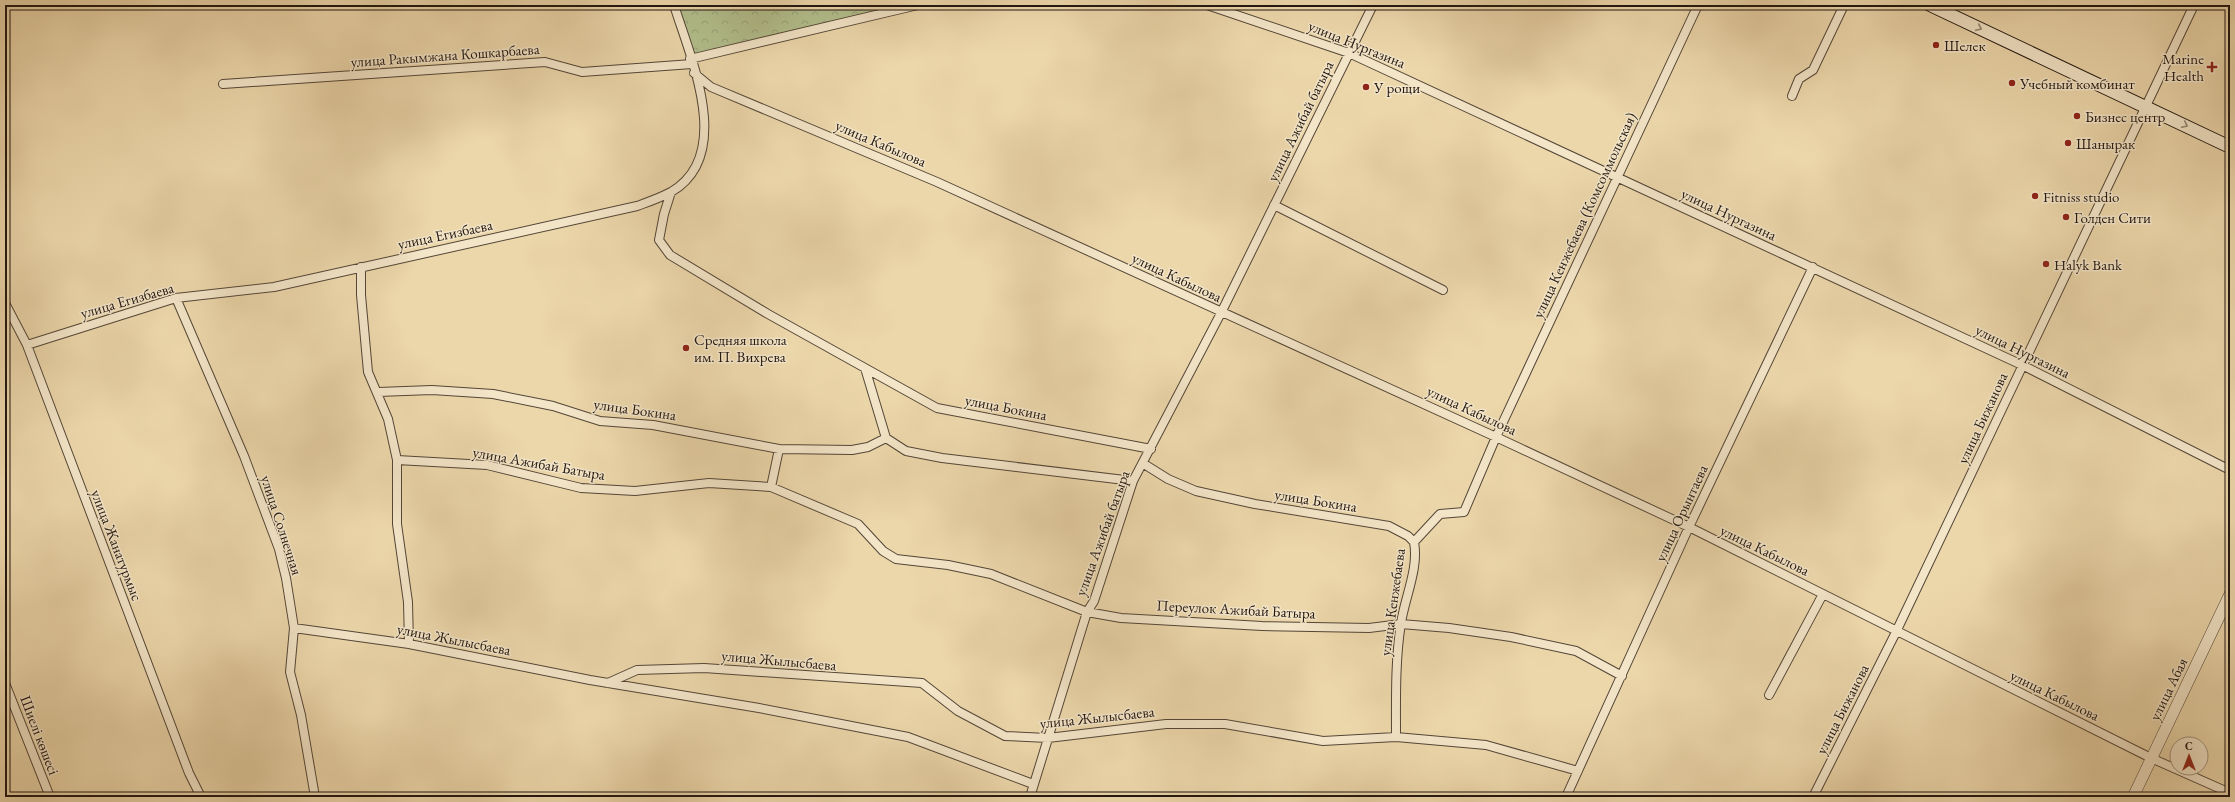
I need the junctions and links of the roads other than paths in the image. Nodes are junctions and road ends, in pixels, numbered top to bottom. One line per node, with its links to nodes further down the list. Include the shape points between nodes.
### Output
1 (674, 5): 11 (street, улица Егизбаева)
2 (918, 5): 11 (street)
3 (1207, 5): 10 (street, улица Нургазина)
4 (1373, 5): 10 (street, улица Ажибай батыра)
5 (1698, 5): 17 (street, улица Кенжебаева (Комсоммольская))
6 (1844, 5): 14 (street, via 1813,70 1799,79)
7 (1930, 5): 9 (main road)
8 (2194, 5): 15 (street, улица Бижанова)
9 (1945, 8): 15 (main road, one-way to 15)
10 (1349, 53): 17 (street, улица Нургазина); 19 (street, улица Ажибай батыра)
11 (691, 62): 12 (street, улица Егизбаева); 13 (street, улица Ракымжана Кошкарбаева, via 582,72 545,62)
12 (694, 73): 18 (street, улица Егизбаева, via 704,113 703,141 689,177); 25 (street, улица Кабылова, via 711,87 937,182)
13 (223, 84)
14 (1792, 96)
15 (2144, 106): 16 (main road, one-way to 16); 27 (street, улица Бижанова)
16 (2230, 147)
17 (1616, 178): 21 (street, улица Нургазина); 30 (street, улица Кенжебаева (Комсоммольская))
18 (671, 192): 20 (street, улица Егизбаева, via 637,206); 28 (street, улица Бокина, via 659,240 670,255)
19 (1274, 205): 22 (street, улица Ажибай батыра); 25 (street, улица Ажибай батыра)
20 (361, 267): 23 (street, улица Егизбаева, via 274,287); 29 (street, via 368,372)
21 (1813, 267): 27 (street, улица Нургазина); 40 (street, улица Орынтаева)
22 (1443, 290)
23 (176, 298): 26 (street, улица Егизбаева); 46 (street, улица Солнечная, via 270,521 286,578)
24 (5, 303): 26 (street, улица Жанатурмыс)
25 (1220, 313): 30 (street, улица Кабылова); 33 (street, улица Ажибай батыра)
26 (26, 345): 60 (street, улица Жанатурмыс, via 189,773)
27 (2022, 365): 36 (street, улица Нургазина); 47 (street, улица Бижанова)
28 (865, 368): 31 (street); 33 (street, улица Бокина, via 937,408)
29 (378, 392): 32 (street, улица Бокина, via 432,390 493,394 553,406 600,422 653,425); 34 (street, via 388,419)
30 (1496, 437): 40 (street, улица Кабылова); 41 (street, улица Кенжебаева, via 1464,512 1440,514)
31 (886, 438): 32 (street, улица Бокина, via 868,447 852,450); 37 (street, via 906,451 942,458)
32 (779, 449): 38 (street)
33 (1152, 449): 35 (street, улица Ажибай батыра)
34 (397, 460): 38 (street, улица Ажибай Батыра, via 487,464 581,488 635,491 709,483); 48 (street, via 397,524 408,602)
35 (1144, 464): 37 (street, улица Ажибай батыра); 41 (street, улица Бокина, via 1168,479 1196,491 1255,504 1389,526)
36 (2230, 470)
37 (1133, 481): 44 (street, улица Ажибай батыра, via 1094,601)
38 (771, 487): 39 (street, улица Ажибай Батыра)
39 (862, 527): 44 (street, Переулок Ажибай Батыра, via 878,547 896,559 948,565 991,574)
40 (1689, 527): 42 (street, улица Кабылова); 49 (street, улица Орынтаева)
41 (1414, 542): 45 (street, улица Кенжебаева, via 1414,566)
42 (1823, 594): 47 (street, улица Кабылова); 52 (street)
43 (2230, 594): 55 (street, улица Абая)
44 (1087, 612): 45 (street, Переулок Ажибай Батыра, via 1121,618 1262,626 1369,628); 54 (street, улица Ажибай батыра)
45 (1401, 624): 49 (street, Переулок Ажибай Батыра, via 1511,637 1576,651); 53 (street, улица Кенжебаева, via 1396,689)
46 (294, 628): 48 (street, улица Жылысбаева); 61 (street, улица Солнечная, via 290,672 301,715)
47 (1896, 632): 55 (street, улица Кабылова); 64 (street, улица Бижанова)
48 (409, 644): 51 (street, улица Жылысбаева)
49 (1622, 676): 56 (street, улица Орынтаева)
50 (5, 683): 59 (street, Шиелі көшесі)
51 (608, 683): 54 (street, улица Жылысбаева, via 636,670 704,668 922,683 958,711 1005,736); 57 (street, улица Жылысбаева, via 759,708 908,737)
52 (1769, 695)
53 (1396, 737): 54 (street, улица Жылысбаева, via 1323,742 1225,724 1166,724); 56 (street, улица Жылысбаева, via 1486,745)
54 (1048, 738): 57 (street, улица Ажибай батыра)
55 (2151, 758): 58 (street, улица Кабылова); 65 (street, улица Абая)
56 (1578, 771): 63 (street, улица Орынтаева)
57 (1033, 784): 62 (street, улица Ажибай батыра)
58 (2230, 793)
59 (50, 797)
60 (201, 797)
61 (315, 797)
62 (1030, 797)
63 (1566, 797)
64 (1813, 797)
65 (2133, 797)

